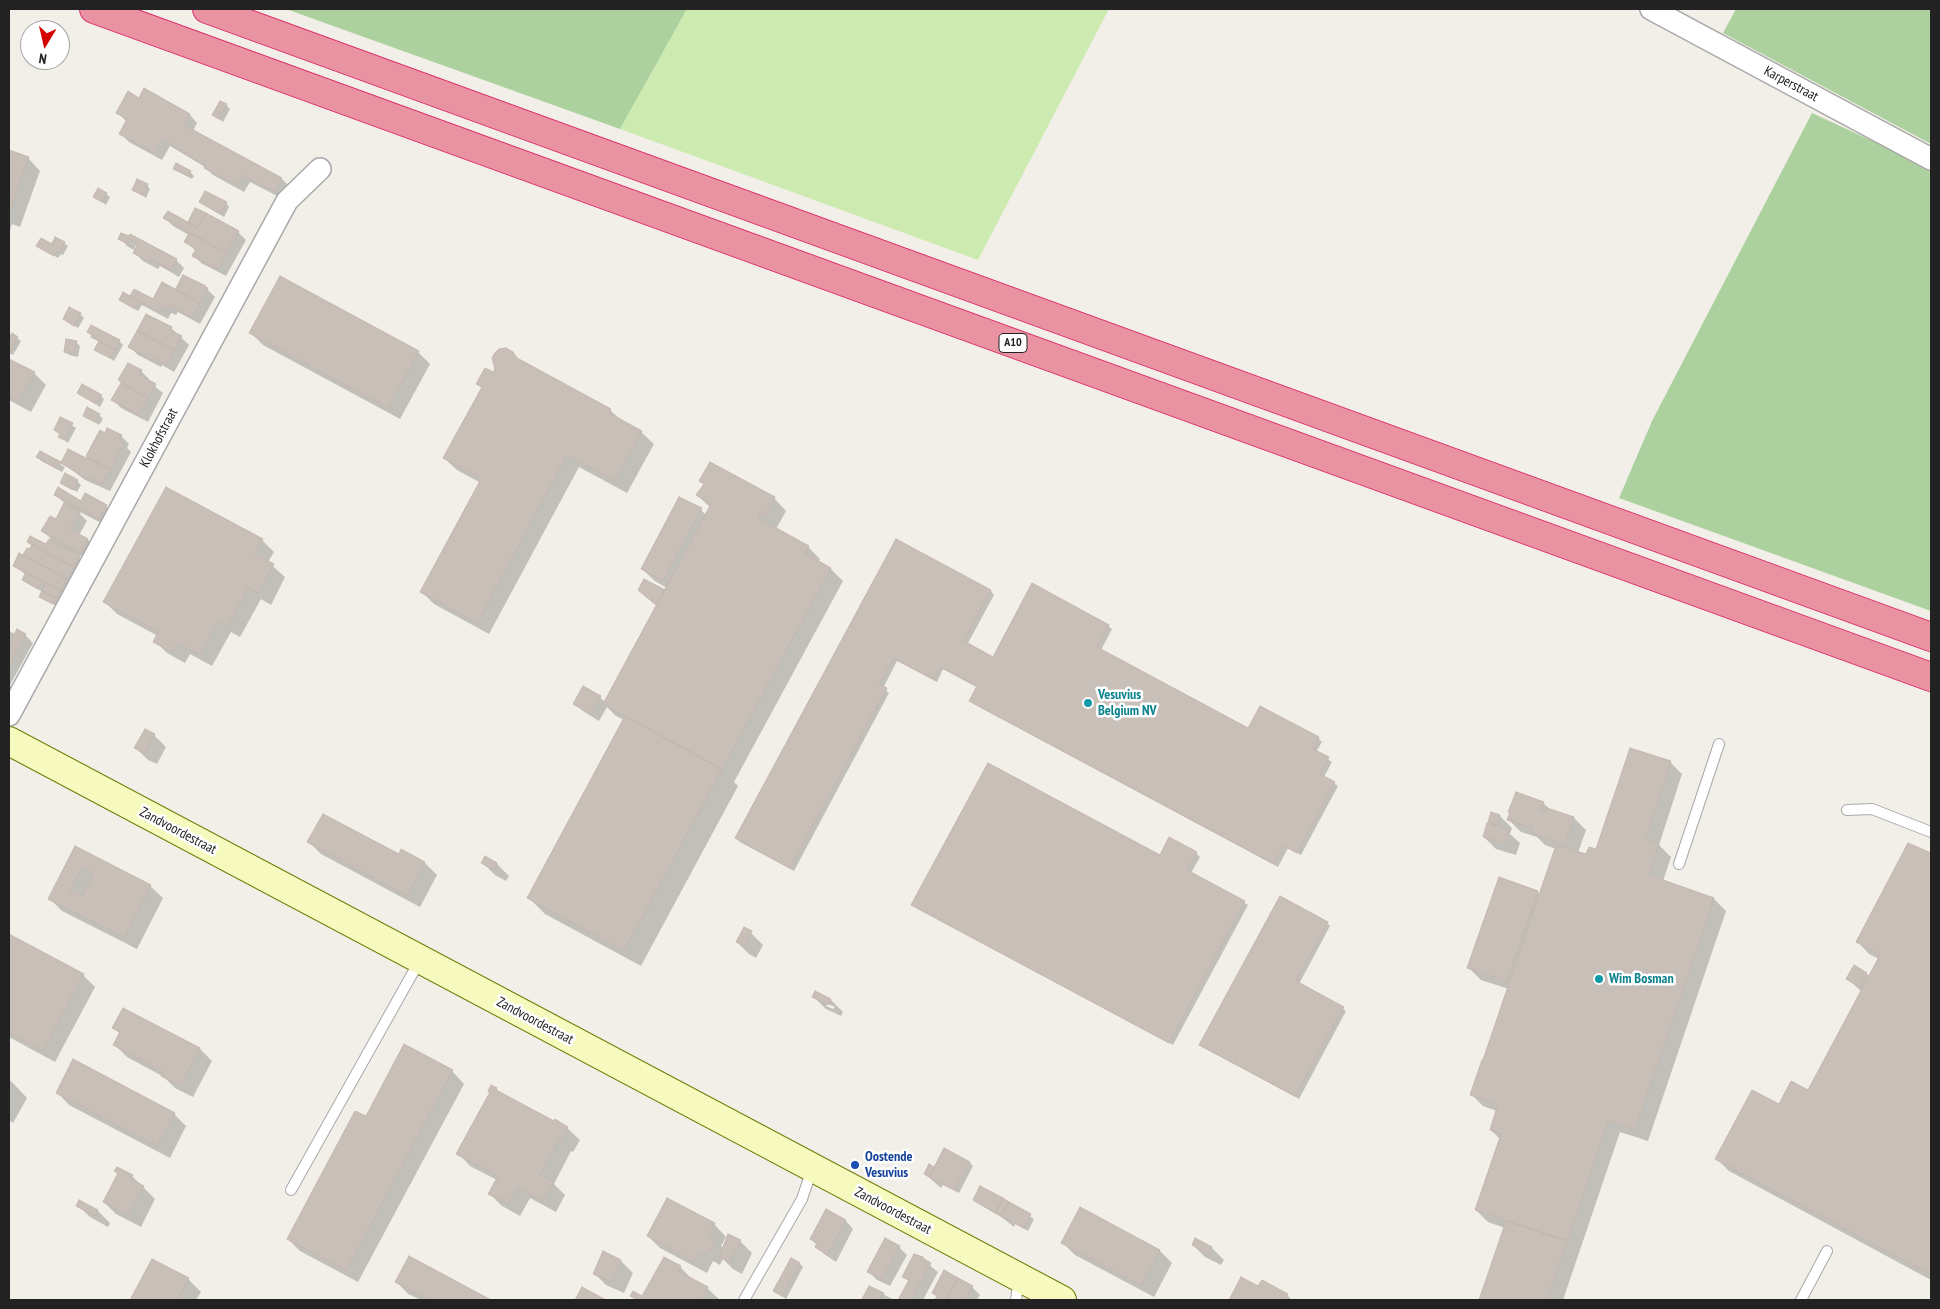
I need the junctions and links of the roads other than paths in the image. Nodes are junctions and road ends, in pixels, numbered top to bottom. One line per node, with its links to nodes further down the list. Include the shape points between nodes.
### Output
1 (94, 9): 7 (highway, A10)
2 (207, 9): 6 (highway)
3 (1651, 9): 4 (street, Karperstraat)
4 (1931, 159)
5 (320, 169): 8 (street, Klokhofstraat, via 286,201)
6 (1931, 637)
7 (1931, 677)
8 (9, 716)
9 (9, 741): 14 (main road, Zandvoordestraat)
10 (1719, 744): 13 (lane)
11 (1847, 810): 12 (lane, via 1872,809)
12 (1931, 832)
13 (1678, 864)
14 (420, 960): 15 (main road, Zandvoordestraat); 16 (lane)
15 (812, 1168): 18 (main road, Zandvoordestraat); 19 (lane, via 802,1199)
16 (291, 1190)
17 (1827, 1250): 21 (lane)
18 (1017, 1289): 20 (main road, Zandvoordestraat)
19 (744, 1300)
20 (1062, 1300)
21 (1801, 1300)

